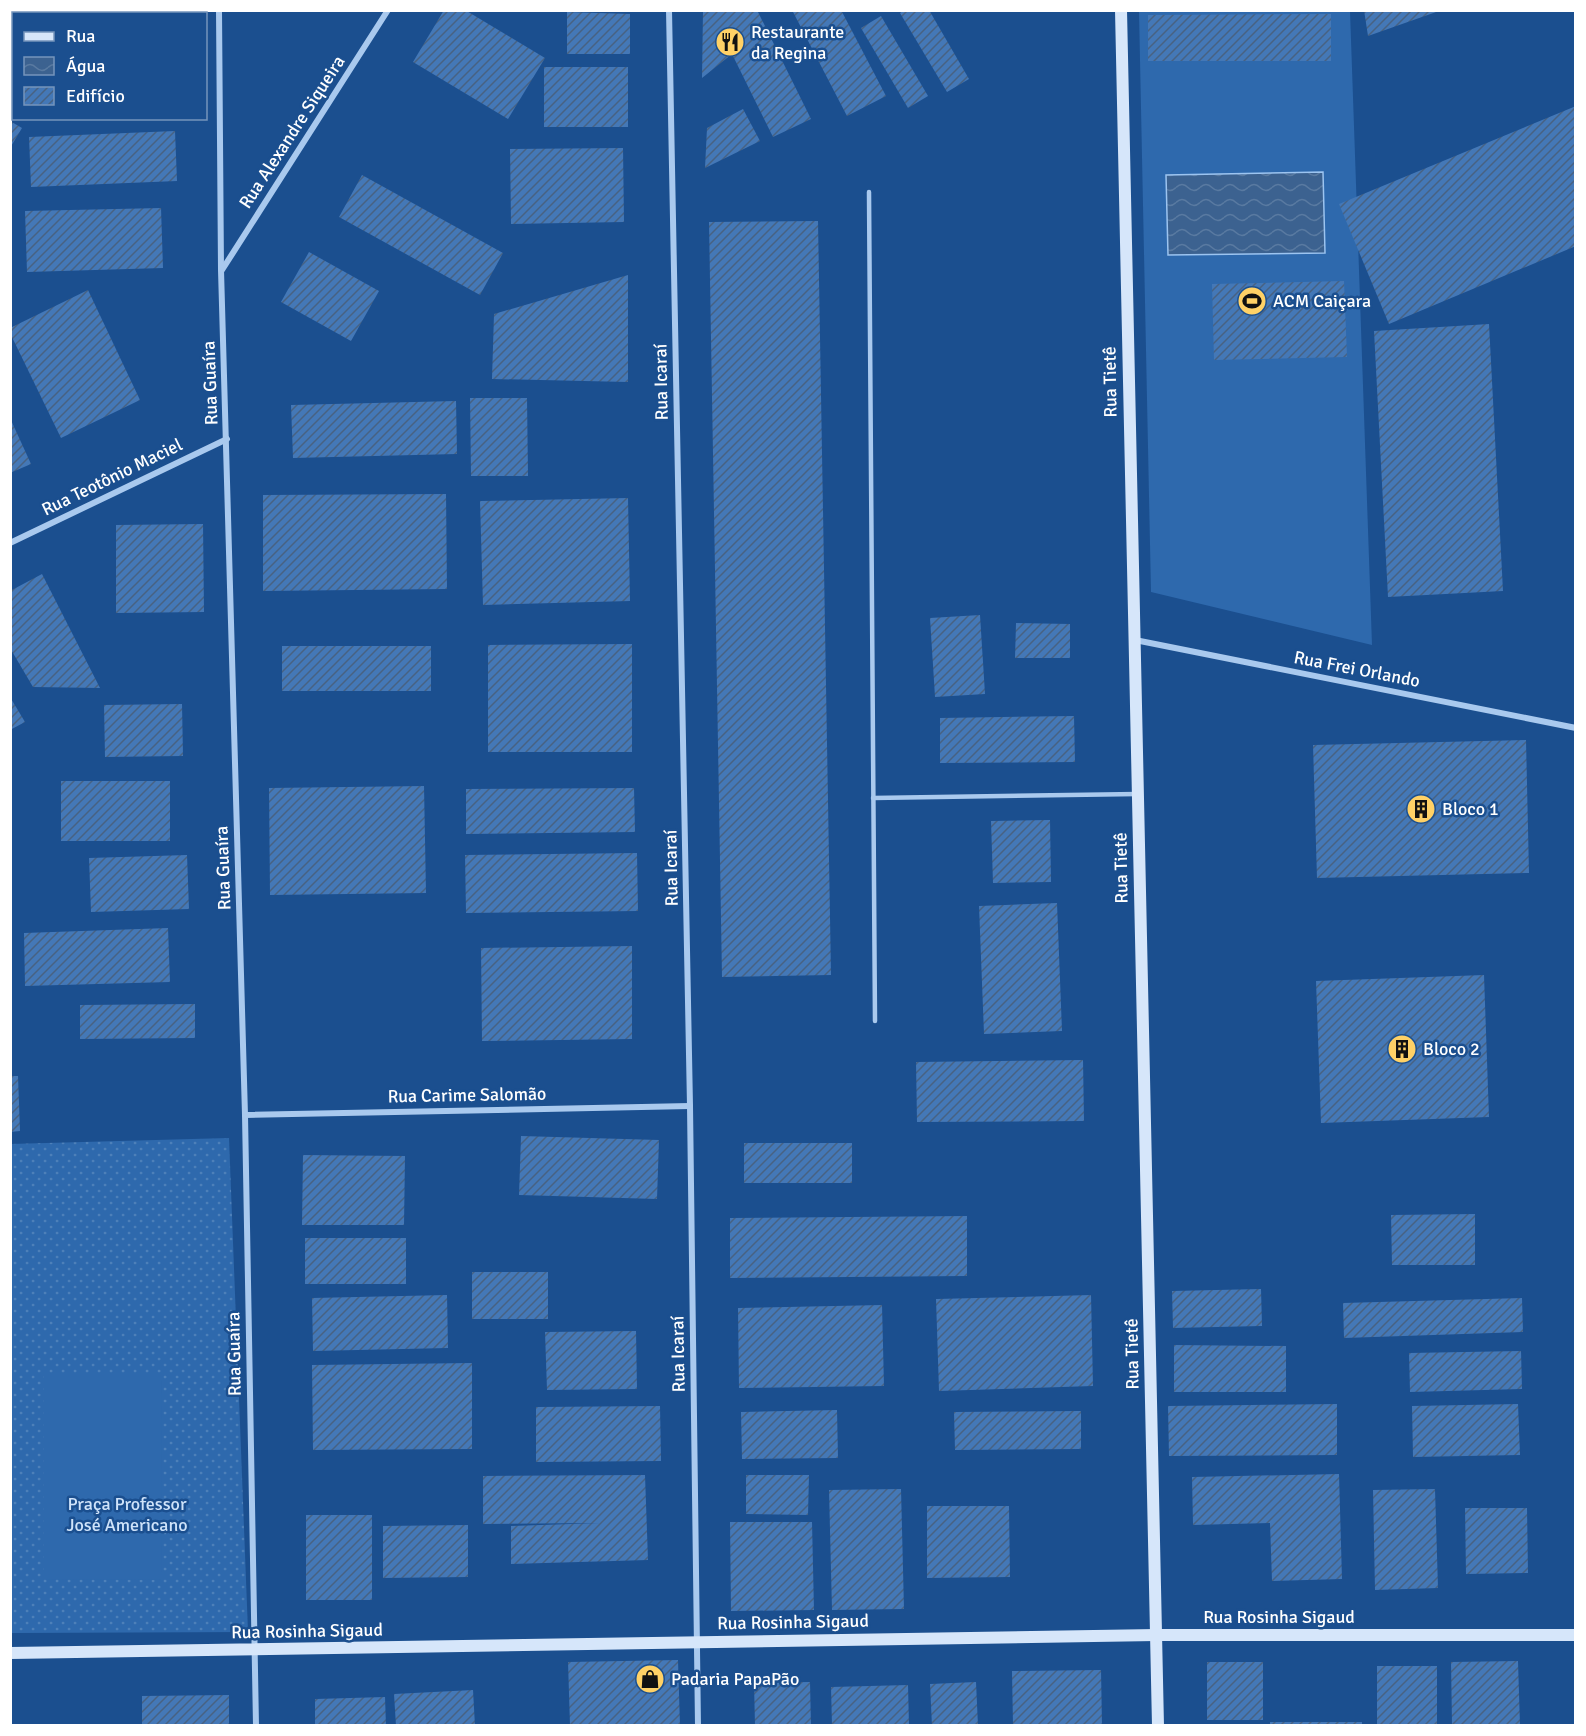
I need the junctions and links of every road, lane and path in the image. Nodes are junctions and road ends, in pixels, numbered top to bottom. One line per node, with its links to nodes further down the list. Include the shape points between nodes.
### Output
1 (219, 10): 6 (street, Rua Guaíra)
2 (388, 10): 6 (street, Rua Alexandre Siqueira)
3 (669, 10): 14 (street, Rua Icaraí)
4 (1121, 10): 9 (street, Rua Tietê)
5 (868, 192): 12 (lane)
6 (221, 270): 7 (street, Rua Guaíra)
7 (227, 439): 8 (street, Rua Teotônio Maciel); 15 (street, Rua Guaíra)
8 (10, 543)
9 (1133, 640): 10 (street, Rua Frei Orlando); 11 (street, Rua Tietê)
10 (1575, 728)
11 (1138, 794): 12 (lane); 16 (street, Rua Tietê)
12 (873, 798): 13 (lane)
13 (875, 1021)
14 (690, 1106): 15 (street, Rua Carime Salomão); 18 (street, Rua Icaraí)
15 (245, 1115): 19 (street, Rua Guaíra)
16 (1156, 1635): 17 (street, Rua Rosinha Sigaud); 18 (street, Rua Rosinha Sigaud); 23 (street, Rua Tietê)
17 (1575, 1635)
18 (697, 1642): 19 (street, Rua Rosinha Sigaud); 22 (street, Rua Icaraí)
19 (255, 1651): 20 (street, Rua Rosinha Sigaud); 21 (street, Rua Guaíra)
20 (10, 1653)
21 (256, 1725)
22 (698, 1725)
23 (1158, 1725)

